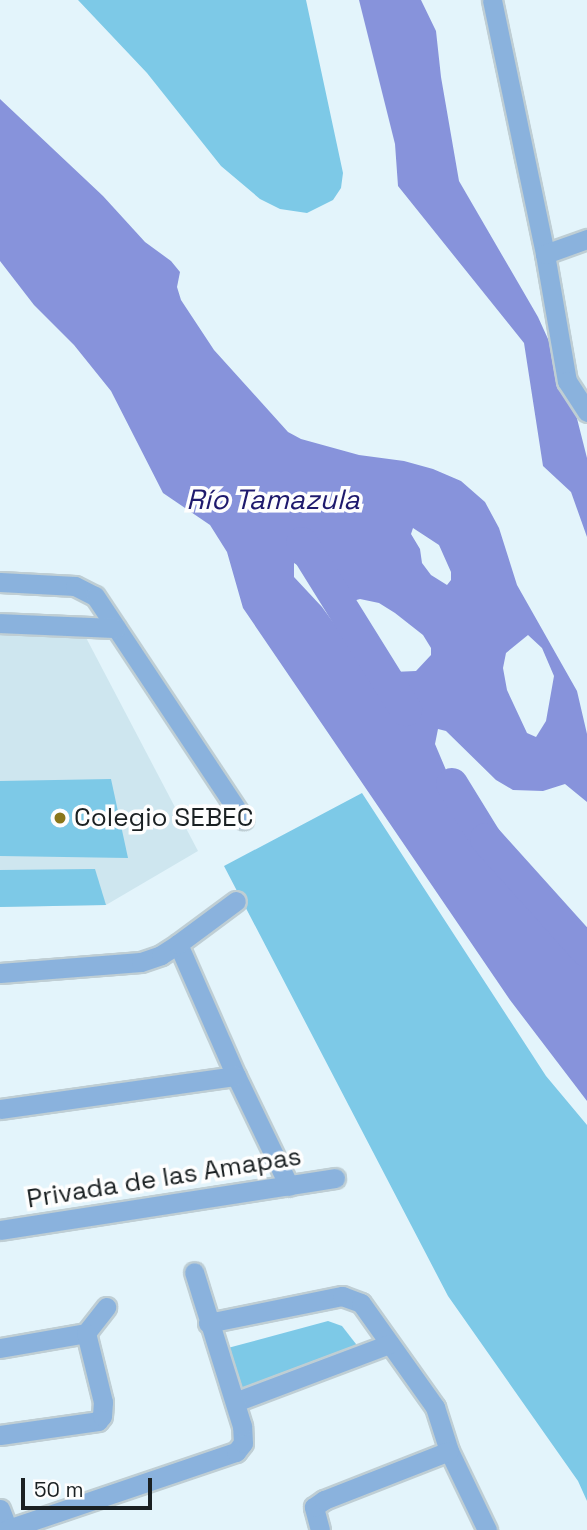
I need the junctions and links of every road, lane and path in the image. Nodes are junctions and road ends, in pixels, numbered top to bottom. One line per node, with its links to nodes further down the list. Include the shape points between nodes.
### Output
1 (492, 0): 3 (street)
2 (587, 239): 3 (street)
3 (545, 254): 4 (street, via 567,381)
4 (587, 412)
5 (0, 582): 7 (street, via 85,590 95,596)
6 (0, 623): 7 (street)
7 (116, 628): 8 (street)
8 (243, 819)
9 (236, 901): 10 (street)
10 (178, 944): 11 (street, via 141,962); 12 (street)
11 (0, 973)
12 (236, 1076): 13 (street); 15 (street)
13 (0, 1109)
14 (335, 1178): 15 (street, Privada de las Amapas)
15 (289, 1185): 16 (street, Privada de las Amapas)
16 (0, 1230)
17 (194, 1272): 19 (street)
18 (106, 1307): 20 (street)
19 (208, 1324): 21 (street, via 342,1296 361,1303); 23 (street)
20 (86, 1333): 22 (street); 24 (street, via 103,1402 98,1421)
21 (388, 1344): 23 (street); 25 (street, via 435,1407)
22 (0, 1348)
23 (234, 1402): 27 (street, via 244,1435 236,1452)
24 (0, 1435)
25 (449, 1451): 28 (street, via 324,1500 314,1507); 29 (street)
26 (0, 1509): 27 (street)
27 (8, 1530)
28 (320, 1530)
29 (487, 1530)

